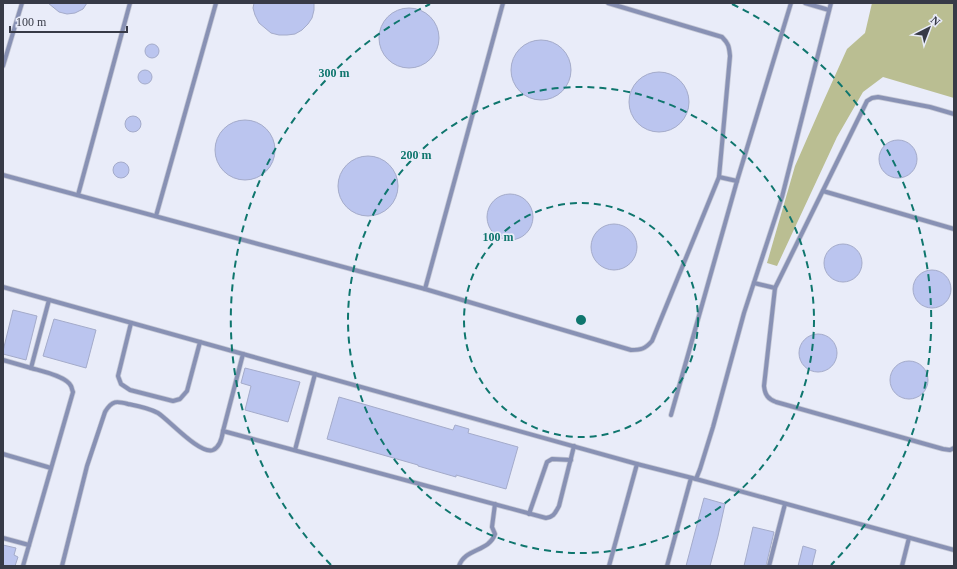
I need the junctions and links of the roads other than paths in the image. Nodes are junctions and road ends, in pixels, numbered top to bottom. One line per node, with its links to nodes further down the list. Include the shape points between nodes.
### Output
1 (22, 3): 10 (lane)
2 (130, 3): 16 (lane)
3 (216, 3): 17 (lane)
4 (504, 3): 22 (lane)
5 (608, 3): 13 (lane, via 722,37 726,41 730,56)
6 (791, 3): 14 (lane)
7 (806, 3): 9 (lane)
8 (831, 3): 9 (lane)
9 (829, 10): 19 (lane, via 782,197)
10 (3, 66)
11 (954, 114): 15 (lane, via 930,107 872,98 867,101)
12 (3, 175): 16 (lane)
13 (719, 177): 14 (lane); 22 (lane, via 652,341 640,350 631,350)
14 (737, 180): 30 (lane)
15 (824, 191): 18 (lane); 21 (lane)
16 (78, 195): 17 (lane)
17 (156, 216): 22 (lane)
18 (954, 229)
19 (754, 283): 21 (lane); 39 (lane, via 713,428 700,469)
20 (3, 287): 23 (lane)
21 (775, 288): 33 (lane, via 764,386 765,392 772,400 943,449)
22 (425, 289)
23 (49, 300): 24 (lane); 28 (lane)
24 (131, 323): 25 (lane); 25 (lane, via 118,376 121,384 130,390 173,401 180,399 187,391)
25 (200, 342): 26 (lane)
26 (243, 354): 29 (lane); 31 (lane)
27 (3, 360): 28 (lane)
28 (31, 368): 38 (lane, via 66,380 73,392)
29 (315, 374): 32 (lane); 34 (lane)
30 (671, 415)
31 (223, 431): 34 (lane); 48 (lane, via 221,440 214,450 204,449 148,408 120,402 109,405 87,466)
32 (574, 446): 36 (lane); 37 (lane)
33 (954, 448)
34 (295, 450): 40 (lane)
35 (3, 454): 38 (lane)
36 (571, 460): 42 (lane, via 552,458 547,462); 42 (lane, via 555,513 546,518)
37 (637, 464): 39 (lane); 50 (lane)
38 (51, 468): 45 (lane)
39 (694, 478): 41 (lane); 51 (lane)
40 (495, 504): 42 (lane); 49 (lane, via 492,527 495,534 492,541 465,556)
41 (785, 504): 44 (lane); 52 (lane)
42 (529, 514)
43 (3, 538): 45 (lane)
44 (909, 538): 46 (lane); 53 (lane)
45 (29, 545): 47 (lane)
46 (954, 550)
47 (23, 566)
48 (62, 566)
49 (459, 566)
50 (609, 566)
51 (667, 566)
52 (769, 566)
53 (902, 566)

